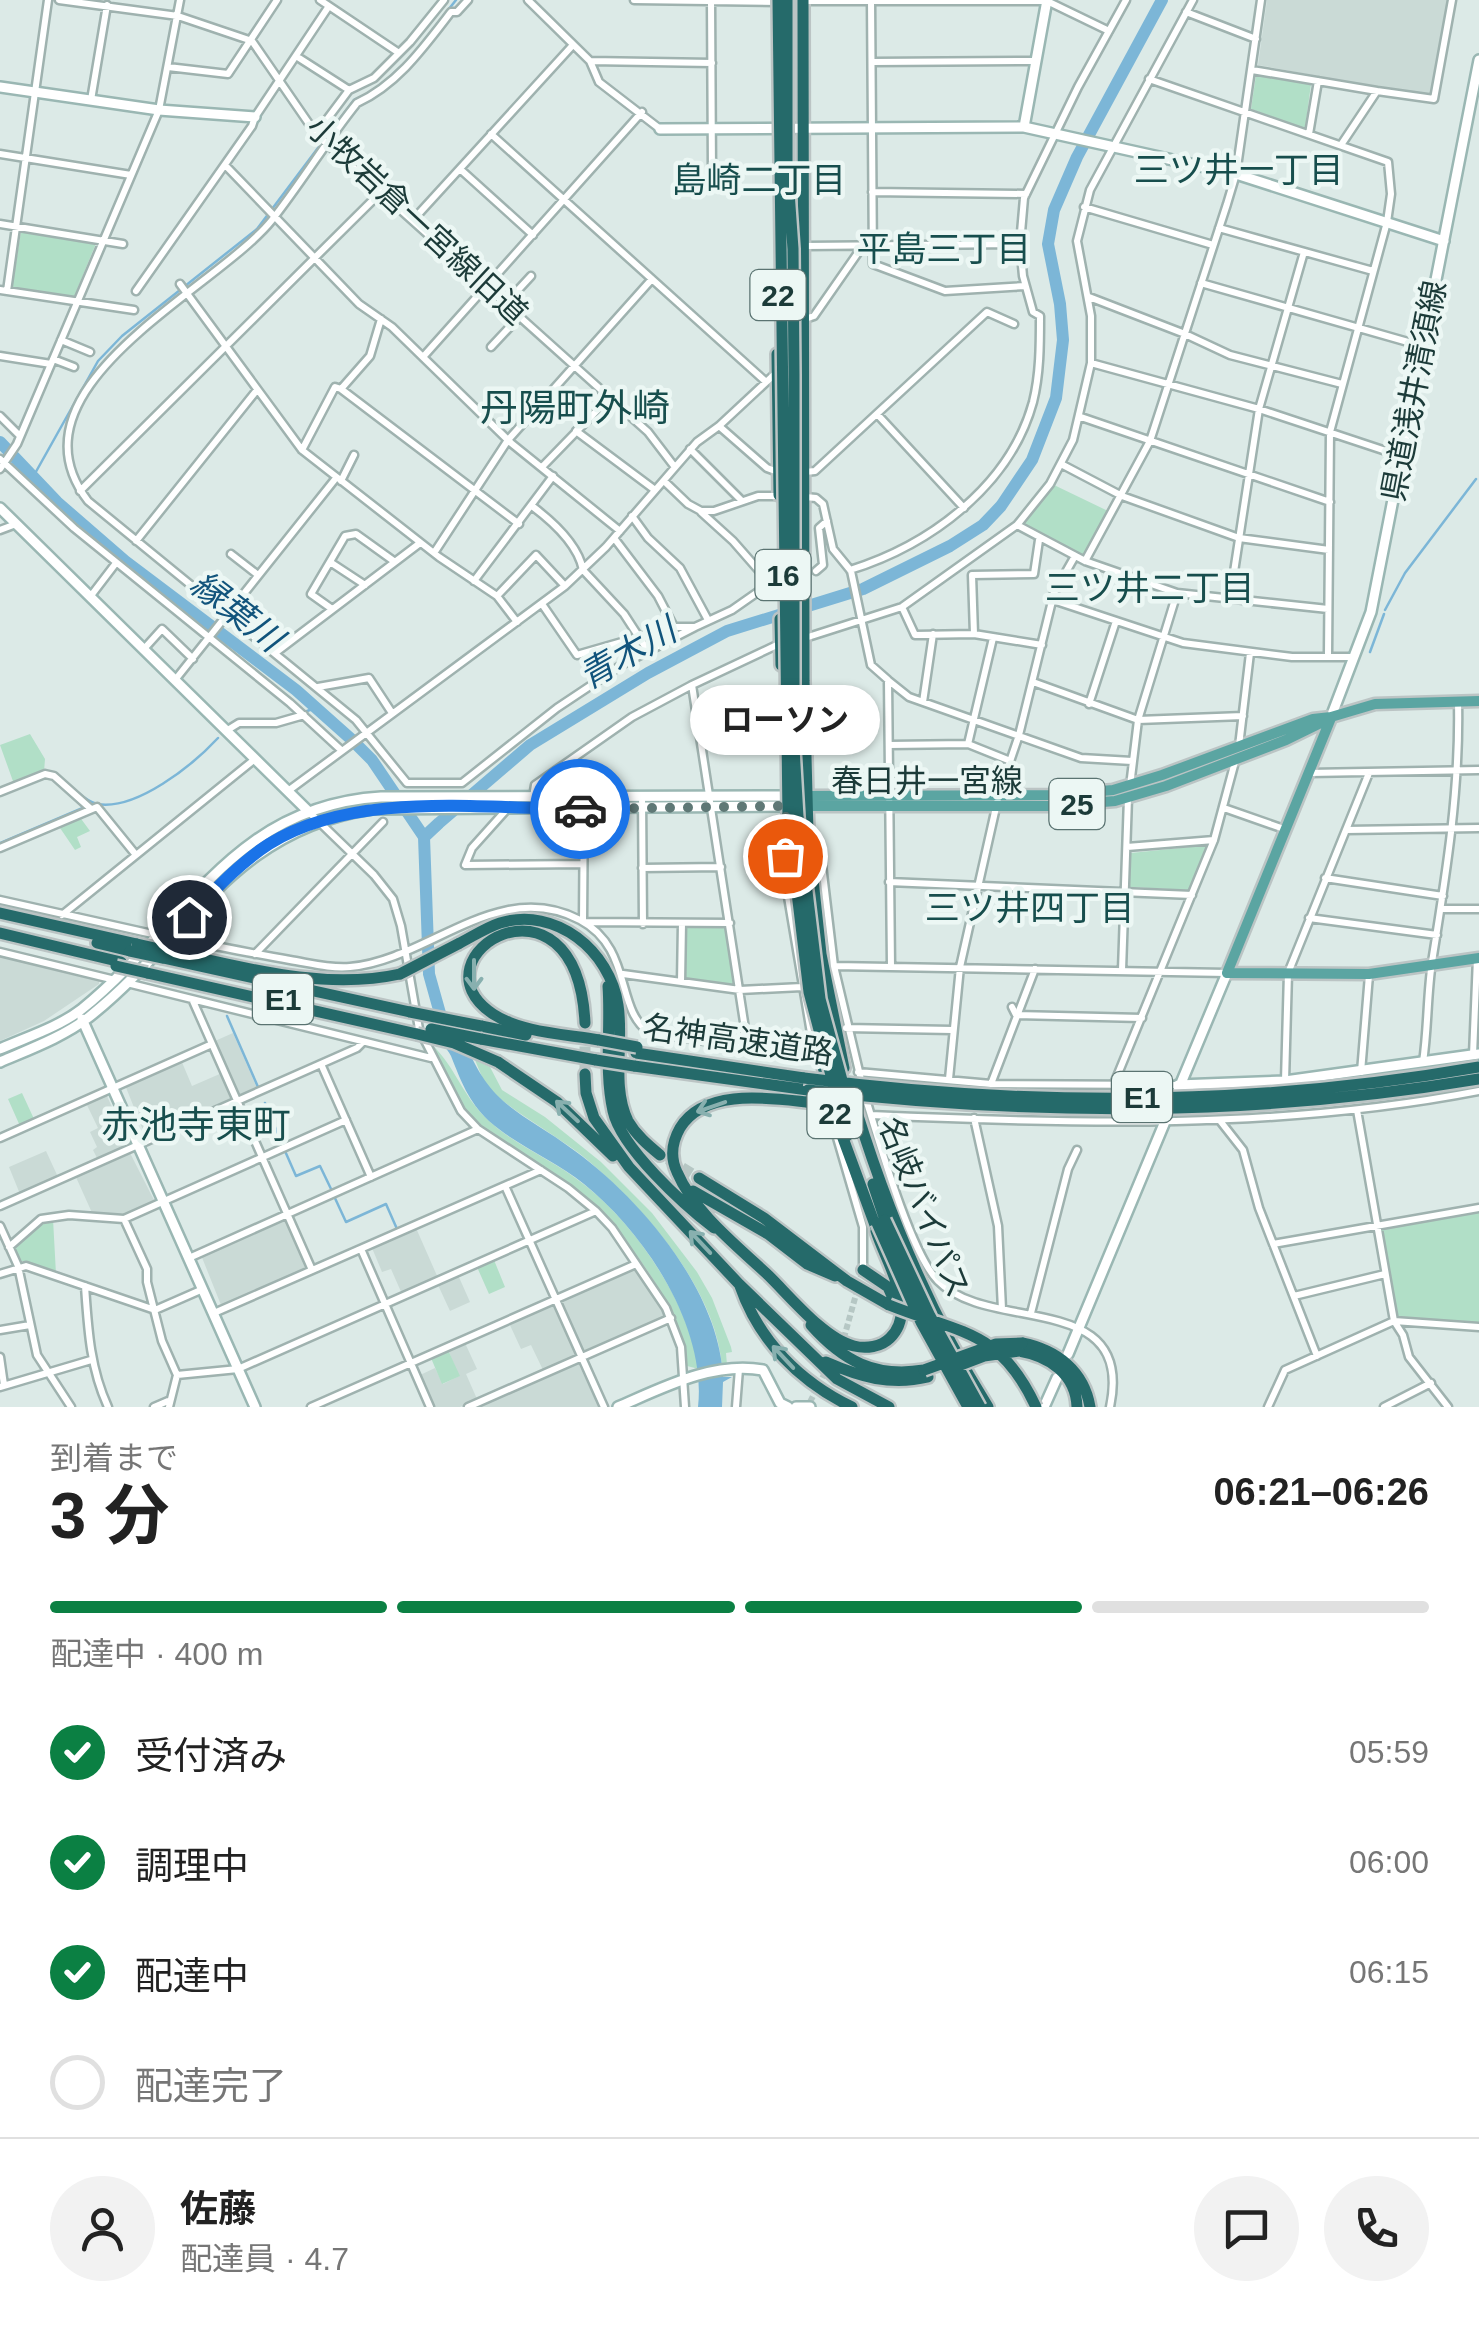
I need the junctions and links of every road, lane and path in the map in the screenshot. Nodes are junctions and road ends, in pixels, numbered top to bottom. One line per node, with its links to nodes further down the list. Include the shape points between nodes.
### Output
1 (48, 0): 42 (street)
2 (59, 0): 18 (street)
3 (180, 0): 22 (street)
4 (320, 0): 19 (street)
5 (468, 0): 20 (street, via 457,12)
6 (528, 0): 26 (street)
7 (634, 0): 15 (street)
8 (784, 0): 15 (street); 51 (highway, 名岐バイパス / 22); 454 (highway, 16, bridge, via 786,754 809,992 877,1223); 455 (highway, 16, bridge, via 792,214 794,748 812,939 829,1039 885,1220)
9 (1047, 0): 17 (street); 23 (street); 30 (main road)
10 (1126, 0): 23 (street)
11 (1193, 0): 21 (street)
12 (1261, 0): 24 (street)
13 (1452, 0): 41 (street, via 1434,99)
14 (274, 1): 25 (street)
15 (712, 1): 33 (street)
16 (803, 1): 17 (street); 52 (highway, 名岐バイパス / 22)
17 (871, 1): 32 (street)
18 (108, 5): 22 (street); 43 (street)
19 (329, 6): 27 (street); 28 (street)
20 (443, 6): 27 (street); 57 (street, via 412,61)
21 (1186, 12): 24 (street); 36 (street)
22 (178, 16): 25 (street); 34 (street)
23 (1109, 31): 55 (street)
24 (1256, 39): 35 (street)
25 (252, 41): 34 (street, via 228,74); 37 (street)
26 (572, 46): 31 (street); 54 (street)
27 (399, 53): 40 (street, via 374,78)
28 (296, 56): 37 (street); 40 (street)
29 (1479, 60): 80 (main road, 県道浅井清須線)
30 (1036, 61): 32 (street); 48 (main road)
31 (590, 62): 33 (street); 45 (street, via 600,82)
32 (872, 62): 53 (street)
33 (712, 64): 50 (street)
34 (168, 67): 44 (street)
35 (1252, 70): 38 (street); 46 (street)
36 (1149, 79): 46 (street); 59 (street)
37 (279, 81): 47 (street, 小牧岩倉一宮線旧道); 57 (street, 小牧岩倉一宮線旧道)
38 (1318, 81): 41 (street); 56 (street)
39 (0, 87): 42 (main road, 小牧岩倉一宮線旧道)
40 (349, 90): 57 (street)
41 (1377, 90): 58 (street)
42 (35, 92): 43 (main road, 小牧岩倉一宮線旧道); 61 (street)
43 (90, 100): 44 (main road, 小牧岩倉一宮線旧道)
44 (159, 110): 47 (main road, 小牧岩倉一宮線旧道); 66 (street)
45 (642, 112): 49 (street); 70 (street)
46 (1246, 112): 56 (street); 65 (street)
47 (255, 117): 62 (street)
48 (1024, 127): 53 (main road); 55 (main road)
49 (660, 129): 50 (main road)
50 (712, 129): 51 (main road); 64 (street)
51 (782, 130): 52 (main road); 121 (highway, 名岐バイパス / 22)
52 (804, 130): 53 (main road); 84 (highway, 名岐バイパス / 22)
53 (872, 130): 68 (street)
54 (491, 134): 63 (street); 70 (street)
55 (1058, 134): 59 (main road); 69 (street)
56 (1310, 134): 58 (street)
57 (323, 140): 67 (street, 小牧岩倉一宮線旧道); 72 (street)
58 (1341, 145): 74 (street, via 1388,162)
59 (1109, 146): 65 (main road); 71 (street)
60 (0, 154): 61 (street)
61 (25, 158): 66 (street); 76 (street)
62 (225, 166): 72 (street); 97 (street)
63 (460, 169): 73 (street); 78 (street)
64 (712, 174)
65 (1236, 174): 74 (main road); 77 (street)
66 (131, 175): 79 (street)
67 (382, 192): 73 (street, 小牧岩倉一宮線旧道); 88 (street)
68 (872, 192): 69 (street); 86 (street)
69 (1026, 194): 82 (street)
70 (565, 200): 78 (street); 91 (street)
71 (1084, 208): 83 (street); 98 (street, via 1077,241)
72 (272, 212): 88 (street); 95 (street, via 250,242)
73 (413, 220): 93 (street, 小牧岩倉一宮線旧道)
74 (1387, 222): 80 (main road); 89 (street)
75 (0, 224): 76 (street)
76 (16, 226): 79 (street); 96 (street)
77 (1219, 228): 83 (street); 87 (street)
78 (533, 235): 93 (street)
79 (104, 238): 81 (street); 99 (street)
80 (1444, 241): 111 (main road, 県道浅井清須線)
81 (123, 244)
82 (1020, 244): 86 (street); 94 (street)
83 (1213, 245): 92 (street)
84 (805, 246): 85 (street); 104 (highway, 名岐バイパス / 22)
85 (862, 246): 86 (street); 104 (street, via 814,316)
86 (873, 246): 94 (street, via 873,264 945,291)
87 (1304, 252): 89 (street); 101 (street)
88 (316, 258): 105 (street); 112 (street)
89 (1373, 271): 107 (street)
90 (531, 276): 100 (street)
91 (652, 280): 118 (street); 122 (street)
92 (1201, 283): 101 (street); 108 (street)
93 (486, 286): 100 (street, 小牧岩倉一宮線旧道); 115 (street)
94 (1025, 286): 162 (street, via 1040,316 1033,400 1018,439)
95 (183, 288): 112 (street); 154 (street, via 118,350 78,410 67,464)
96 (3, 291): 99 (street)
97 (136, 291)
98 (1088, 297): 108 (street); 117 (street)
99 (77, 301): 102 (street); 109 (street)
100 (506, 303): 103 (street, 小牧岩倉一宮線旧道)
101 (1290, 306): 107 (street); 119 (street)
102 (134, 310)
103 (520, 316): 110 (street); 118 (street, 小牧岩倉一宮線旧道)
104 (805, 318): 147 (highway, 名岐バイパス / 22)
105 (381, 319): 115 (street); 125 (street, via 370,356)
106 (1014, 324): 129 (street, via 987,312)
107 (1358, 326): 111 (street); 123 (street)
108 (1186, 334): 119 (street); 124 (street)
109 (61, 340): 113 (street); 116 (street)
110 (491, 346)
111 (1422, 346): 141 (main road, 県道浅井清須線)
112 (225, 347): 126 (street); 154 (street)
113 (90, 352)
114 (0, 356): 116 (street)
115 (423, 357): 136 (street)
116 (52, 361): 120 (street); 135 (street)
117 (1091, 363): 124 (street); 131 (street)
118 (574, 365): 127 (street, 小牧岩倉一宮線旧道); 136 (street)
119 (1272, 365): 123 (street); 128 (street)
120 (74, 367)
121 (777, 372): 122 (street); 146 (highway, 名岐バイパス / 22)
122 (766, 382): 132 (street)
123 (1342, 384): 134 (street)
124 (1170, 385): 128 (street); 137 (street)
125 (341, 389): 139 (street, via 335,387); 152 (street)
126 (257, 390): 139 (street); 174 (street)
127 (610, 397): 133 (street); 144 (street, 小牧岩倉一宮線旧道)
128 (1259, 410): 134 (street); 148 (street)
129 (878, 414): 147 (street, via 816,471); 162 (street)
130 (0, 416): 135 (street)
131 (1081, 417): 137 (street); 143 (street)
132 (719, 426): 138 (street); 146 (street)
133 (576, 431): 145 (street); 153 (street)
134 (1330, 432): 141 (street); 159 (street)
135 (19, 440): 142 (street)
136 (508, 440): 145 (street); 152 (street)
137 (1150, 442): 148 (street); 156 (street)
138 (690, 449): 144 (street); 158 (street)
139 (302, 450): 150 (street)
140 (354, 456): 150 (street)
141 (1402, 456): 223 (main road, 県道浅井清須線)
142 (3, 464): 180 (street)
143 (1061, 464): 156 (street); 168 (street)
144 (674, 466): 151 (street)
145 (542, 467): 149 (street)
146 (778, 472): 155 (highway, 名岐バイパス / 22)
147 (806, 472): 157 (highway, 名岐バイパス / 22)
148 (1250, 475): 159 (street); 172 (street)
149 (553, 476): 160 (street); 170 (street)
150 (339, 479): 175 (street); 187 (street)
151 (664, 481): 153 (street); 163 (street)
152 (475, 490): 167 (street); 178 (street)
153 (655, 490): 164 (street)
154 (80, 491): 174 (street)
155 (779, 496): 158 (street); 191 (highway, 名岐バイパス / 22)
156 (1122, 496): 172 (street); 183 (street)
157 (805, 497): 165 (street, via 822,504); 209 (highway, 名岐バイパス / 22)
158 (741, 500): 163 (street)
159 (1330, 502): 176 (street)
160 (532, 506): 167 (street); 184 (street, via 555,523)
161 (0, 508): 166 (main road)
162 (964, 508): 186 (street)
163 (700, 511): 191 (street)
164 (632, 516): 170 (street); 204 (street, via 680,568)
165 (826, 521): 185 (street, via 819,528 823,565); 186 (street, via 833,549)
166 (16, 524): 169 (street); 195 (main road)
167 (520, 524): 188 (street)
168 (1017, 525): 173 (street); 199 (street)
169 (0, 530)
170 (620, 531): 171 (street)
171 (614, 538): 184 (street); 207 (street)
172 (1239, 538): 176 (street); 196 (street)
173 (1039, 540): 179 (street); 211 (street, via 1034,574 972,575)
174 (136, 542): 202 (street)
175 (420, 542): 178 (street); 182 (street)
176 (1329, 550): 201 (street)
177 (231, 554): 187 (street)
178 (434, 554): 188 (street)
179 (1074, 556): 183 (street); 197 (street)
180 (116, 562): 195 (street); 215 (street)
181 (330, 562): 182 (street, via 350,533); 189 (street); 200 (street, via 311,594)
182 (395, 562): 189 (street)
183 (1085, 562): 193 (street)
184 (583, 570): 190 (street); 212 (street)
185 (816, 571)
186 (850, 571): 203 (street)
187 (258, 575): 202 (street)
188 (474, 581): 194 (street)
189 (365, 585): 200 (street)
190 (566, 586): 194 (street, via 536,555); 198 (street)
191 (776, 586): 216 (highway, 名岐バイパス / 22, bridge)
192 (762, 589): 204 (street)
193 (1177, 593): 196 (street); 213 (street)
194 (497, 596): 206 (street)
195 (90, 597): 218 (main road)
196 (1230, 598): 201 (street)
197 (1053, 600): 205 (street); 217 (street)
198 (542, 604): 206 (street); 212 (street, via 577,655)
199 (902, 607): 203 (street); 210 (street, via 915,635)
200 (332, 609): 220 (street)
201 (1328, 609): 222 (street)
202 (228, 616): 215 (street); 220 (street)
203 (862, 617): 209 (street); 226 (street, via 871,665)
204 (708, 620): 208 (street)
205 (1116, 621): 213 (street); 233 (street)
206 (518, 622): 234 (street)
207 (674, 626): 208 (street); 212 (street)
208 (695, 626): 219 (street)
209 (805, 634): 262 (highway, 名岐バイパス / 22)
210 (933, 634): 211 (street); 232 (street)
211 (974, 634): 214 (street)
212 (639, 636): 219 (street)
213 (1164, 637): 221 (street); 239 (street)
214 (993, 638): 217 (street); 238 (street)
215 (210, 639): 224 (street); 235 (street)
216 (780, 639): 228 (street); 261 (highway, 名岐バイパス / 22)
217 (1042, 645): 227 (street)
218 (144, 650): 224 (street, via 162,629); 225 (main road)
219 (648, 651): 241 (street, via 557,708 462,782 407,783)
220 (275, 653): 229 (street)
221 (1250, 653): 222 (street); 236 (street)
222 (1328, 654): 223 (street)
223 (1356, 657): 237 (main road, 県道浅井清須線)
224 (193, 658): 225 (street)
225 (175, 680): 240 (main road)
226 (888, 680): 232 (street); 244 (street)
227 (1033, 682): 233 (street); 242 (street)
228 (692, 685): 258 (street, via 534,785); 264 (street)
229 (316, 688): 234 (street, via 369,678); 241 (street)
230 (1479, 700): 231 (main road, 春日井一宮線 / 25)
231 (1458, 701): 237 (main road, 春日井一宮線 / 25, via 1375,704); 251 (street)
232 (923, 702): 238 (street)
233 (1090, 704): 239 (street)
234 (392, 713): 241 (street)
235 (304, 715): 240 (street, via 239,723); 246 (street)
236 (1242, 716): 239 (street); 245 (street)
237 (1331, 717): 245 (main road, 春日井一宮線 / 25); 248 (main road, 春日井一宮線 / 25); 253 (main road)
238 (974, 719): 242 (street); 243 (street)
239 (1138, 720): 250 (street)
240 (226, 731): 247 (main road)
241 (366, 732): 246 (street)
242 (1019, 735): 249 (street); 250 (street, via 1082,758)
243 (968, 744): 244 (street); 249 (street)
244 (889, 745): 259 (street)
245 (1239, 746): 248 (street); 257 (main road, 春日井一宮線 / 25)
246 (342, 749): 255 (street)
247 (255, 759): 255 (main road); 281 (street)
248 (1236, 759): 257 (main road, 春日井一宮線 / 25); 268 (street)
249 (1008, 760): 260 (street)
250 (1132, 761): 257 (street)
251 (1459, 770): 252 (street); 254 (street); 271 (street)
252 (1479, 770)
253 (1308, 773): 254 (street); 273 (main road)
254 (1368, 773): 274 (street)
255 (288, 791): 269 (main road)
256 (0, 792): 267 (street, via 46,774)
257 (1129, 792): 260 (main road, 春日井一宮線 / 25); 278 (street)
258 (533, 798): 265 (main road); 266 (main road)
259 (888, 800): 260 (main road, 春日井一宮線 / 25); 262 (main road, 春日井一宮線 / 25); 286 (street)
260 (998, 800): 287 (street)
261 (784, 801): 262 (main road); 264 (main road); 277 (highway, 名岐バイパス / 22)
262 (807, 801): 275 (highway, 名岐バイパス / 22)
263 (642, 802): 264 (main road); 265 (main road); 284 (street)
264 (710, 802): 283 (street)
265 (584, 803): 266 (main road); 282 (street)
266 (504, 804): 269 (main road); 269 (main road, via 381,797); 282 (street, via 464,865)
267 (91, 808): 279 (street); 281 (street, via 103,810)
268 (1224, 808): 273 (street); 276 (street)
269 (313, 816): 280 (street); 301 (main road, via 282,823 241,849); 304 (main road, via 244,862)
270 (382, 822): 280 (street)
271 (1451, 828): 272 (street); 274 (street); 290 (street)
272 (1479, 828)
273 (1284, 829): 317 (main road)
274 (1346, 830): 285 (street)
275 (808, 833): 309 (street, via 820,848); 456 (highway, 名岐バイパス / 22, via 821,954 861,1126 911,1260 971,1380)
276 (1214, 840): 278 (street); 289 (street)
277 (788, 847): 324 (street, via 784,861); 387 (highway, 名岐バイパス / 22, via 812,1025)
278 (1127, 847): 288 (street)
279 (0, 848)
280 (352, 854): 306 (street, via 393,899); 307 (street)
281 (136, 855): 294 (street)
282 (583, 864): 297 (street)
283 (721, 867): 284 (street); 299 (street)
284 (642, 868): 300 (street)
285 (1325, 878): 290 (street); 296 (street)
286 (888, 882): 287 (street); 310 (street)
287 (979, 885): 288 (street); 311 (street)
288 (1125, 892): 289 (street); 314 (street)
289 (1192, 895): 316 (street)
290 (1442, 896): 292 (street)
291 (0, 900): 294 (street)
292 (1441, 908): 293 (street); 302 (street)
293 (1479, 909)
294 (62, 915): 301 (street)
295 (0, 916): 304 (highway, bridge)
296 (1308, 918): 302 (street); 318 (street)
297 (583, 922): 300 (street); 306 (street, via 551,908 523,906 486,914); 319 (street)
298 (682, 923): 299 (street); 300 (street); 322 (street)
299 (730, 923): 325 (street)
300 (643, 924)
301 (156, 935): 321 (main road)
302 (1437, 935): 312 (street)
303 (0, 936): 333 (highway, bridge)
304 (167, 949): 307 (street); 315 (highway, bridge, via 331,980 370,980 400,974 515,920 577,936); 323 (main road); 335 (highway, 名神高速道路 / E1, bridge)
305 (0, 952): 321 (street)
306 (410, 952): 307 (street, via 345,968); 342 (street, via 419,1029)
307 (254, 954)
308 (1478, 958): 312 (main road); 344 (street)
309 (834, 966): 310 (street); 332 (street)
310 (891, 966): 311 (street)
311 (960, 967): 313 (street); 334 (street)
312 (1431, 967): 320 (main road); 346 (street)
313 (1035, 969): 314 (street); 328 (street)
314 (1122, 971): 316 (street)
315 (607, 972): 373 (highway, via 618,1006 623,1103 634,1129); 394 (highway, via 611,1099 619,1128 700,1218)
316 (1160, 972): 317 (street); 330 (street)
317 (1227, 973): 318 (main road); 355 (main road)
318 (1288, 973): 320 (main road); 353 (street)
319 (623, 974): 322 (street); 338 (street, via 635,1021 648,1032)
320 (1369, 974): 349 (street)
321 (114, 980): 329 (main road)
322 (681, 982): 325 (street)
323 (127, 983): 326 (street); 329 (main road)
324 (802, 988): 325 (street); 343 (street)
325 (740, 990): 338 (street)
326 (193, 1001): 336 (street); 337 (street)
327 (1012, 1006): 328 (street)
328 (1016, 1015): 330 (street); 354 (street)
329 (81, 1016): 340 (main road); 345 (main road); 357 (main road)
330 (1142, 1018): 356 (street)
331 (585, 1023): 339 (highway, one-way to 339, via 582,984 554,942 522,930 488,939 478,950 470,979 474,994 496,1016)
332 (846, 1028): 334 (street); 348 (street)
333 (416, 1030): 335 (highway, 名神高速道路 / E1, bridge); 375 (highway, one-way to 333, bridge, via 558,1102 498,1062)
334 (952, 1030): 351 (street)
335 (481, 1033): 339 (highway, 名神高速道路 / E1)
336 (362, 1042): 342 (street); 347 (street)
337 (212, 1044): 357 (street); 360 (street)
338 (748, 1048): 343 (street)
339 (598, 1049): 341 (highway, 名神高速道路 / E1, bridge)
340 (0, 1050)
341 (636, 1056): 358 (highway, 名神高速道路 / E1); 358 (highway, 名神高速道路 / E1, via 742,1070)
342 (432, 1058): 368 (street)
343 (816, 1059): 399 (street, via 863,1227)
344 (1477, 1059): 346 (main road); 358 (highway, 名神高速道路 / E1, bridge, via 1360,1085 1184,1097)
345 (0, 1062)
346 (1423, 1063): 349 (main road)
347 (321, 1064): 360 (street); 365 (street)
348 (858, 1072): 351 (street); 362 (street)
349 (1361, 1072): 353 (main road)
350 (585, 1074): 375 (highway, via 594,1118)
351 (949, 1079): 354 (street)
352 (1479, 1079): 358 (highway, E1, bridge, via 1361,1097 1119,1111 948,1108)
353 (1285, 1081): 355 (main road)
354 (990, 1084): 356 (street)
355 (1178, 1085): 356 (street); 367 (main road)
356 (1113, 1086)
357 (113, 1087): 370 (street); 371 (main road)
358 (806, 1090): 380 (highway, one-way to 380, via 696,1112 673,1144)
359 (1479, 1091): 361 (street)
360 (237, 1101): 371 (street); 374 (street)
361 (1357, 1110): 366 (street); 388 (street)
362 (871, 1116): 363 (street); 369 (street)
363 (904, 1117): 364 (street); 369 (street)
364 (974, 1118): 367 (street); 410 (street, via 998,1226)
365 (346, 1120): 374 (street); 377 (street)
366 (1220, 1121): 367 (street); 391 (street, via 1244,1150)
367 (1165, 1123): 420 (main road)
368 (478, 1129): 376 (street); 377 (street)
369 (876, 1131): 410 (street, via 927,1268 967,1301)
370 (0, 1138)
371 (139, 1144): 381 (main road); 382 (street)
372 (1078, 1150): 413 (street)
373 (660, 1154)
374 (262, 1158): 381 (street); 385 (street)
375 (629, 1167): 403 (highway, one-way to 375)
376 (541, 1170): 379 (street); 384 (street)
377 (371, 1177): 385 (street)
378 (698, 1178): 402 (highway)
379 (506, 1186): 390 (street); 393 (street)
380 (685, 1186): 394 (highway); 402 (highway, via 806,1264)
381 (164, 1201): 386 (street); 395 (main road)
382 (0, 1206)
383 (1479, 1208): 388 (street)
384 (596, 1211): 390 (street); 396 (street)
385 (288, 1214): 395 (street); 398 (street)
386 (124, 1219): 392 (street, via 41,1218); 411 (street, via 148,1269)
387 (873, 1223): 415 (highway, via 897,1284); 454 (highway, 名岐バイパス / 22, via 920,1329)
388 (1377, 1224): 391 (street); 401 (street)
389 (0, 1226): 392 (street)
390 (530, 1240): 408 (street); 409 (street)
391 (1273, 1244): 406 (street)
392 (9, 1246): 397 (street)
393 (361, 1249): 398 (street); 409 (street)
394 (739, 1249): 407 (highway)
395 (189, 1258): 405 (main road)
396 (636, 1264): 408 (street); 414 (street)
397 (18, 1266): 400 (street); 404 (street); 417 (street)
398 (312, 1270): 412 (street)
399 (863, 1271): 415 (highway, via 888,1287)
400 (0, 1274)
401 (1386, 1274): 406 (street); 416 (street)
402 (847, 1280): 457 (highway, bridge, via 889,1305 984,1341 1008,1358)
403 (739, 1284): 426 (highway); 452 (highway, one-way to 403, via 778,1353 748,1312)
404 (84, 1286): 411 (street); 427 (street)
405 (203, 1289): 411 (street); 412 (main road)
406 (1294, 1296): 423 (street)
407 (790, 1298): 415 (highway, via 855,1347 880,1345); 432 (highway, via 824,1340 856,1364)
408 (556, 1299): 425 (street); 428 (street)
409 (385, 1304): 428 (street); 429 (street)
410 (1002, 1309): 413 (street)
411 (155, 1310): 433 (street)
412 (214, 1313): 429 (main road)
413 (1031, 1313): 420 (street)
414 (671, 1318): 425 (street); 434 (street)
415 (900, 1319)
416 (1394, 1321): 418 (street); 423 (street); 436 (street, via 1409,1356)
417 (30, 1325): 419 (street); 431 (street, via 37,1355)
418 (1479, 1327)
419 (0, 1330)
420 (1080, 1330): 422 (main road); 461 (street, via 1108,1355)
421 (1020, 1347): 432 (highway, bridge); 459 (highway, via 1060,1368); 460 (highway, via 1048,1350 1070,1366)
422 (1068, 1354)
423 (1317, 1356): 462 (street, via 1284,1370)
424 (0, 1357): 437 (street)
425 (582, 1357): 446 (street); 447 (street)
426 (816, 1358): 432 (highway, via 886,1382); 453 (highway, via 849,1388)
427 (91, 1360): 431 (street); 441 (street)
428 (411, 1363): 444 (street); 445 (street)
429 (238, 1369): 433 (street); 443 (main road)
430 (739, 1369): 434 (main road); 450 (street); 451 (main road, via 763,1370 780,1404)
431 (51, 1373): 437 (street); 440 (street)
432 (926, 1374)
433 (177, 1375): 438 (street)
434 (686, 1378): 448 (main road); 449 (street)
435 (1057, 1378): 458 (main road)
436 (1431, 1383): 463 (street); 464 (street)
437 (2, 1386)
438 (168, 1404): 442 (street)
439 (809, 1405): 451 (main road)
440 (71, 1407)
441 (108, 1407)
442 (154, 1407)
443 (255, 1407)
444 (311, 1407)
445 (430, 1407)
446 (468, 1407)
447 (604, 1407)
448 (618, 1407)
449 (685, 1407)
450 (736, 1407)
451 (792, 1407)
452 (852, 1407)
453 (890, 1407)
454 (966, 1407)
455 (980, 1407)
456 (992, 1407)
457 (1036, 1407)
458 (1044, 1407)
459 (1077, 1407)
460 (1090, 1407)
461 (1110, 1407)
462 (1268, 1407)
463 (1384, 1407)
464 (1448, 1407)

